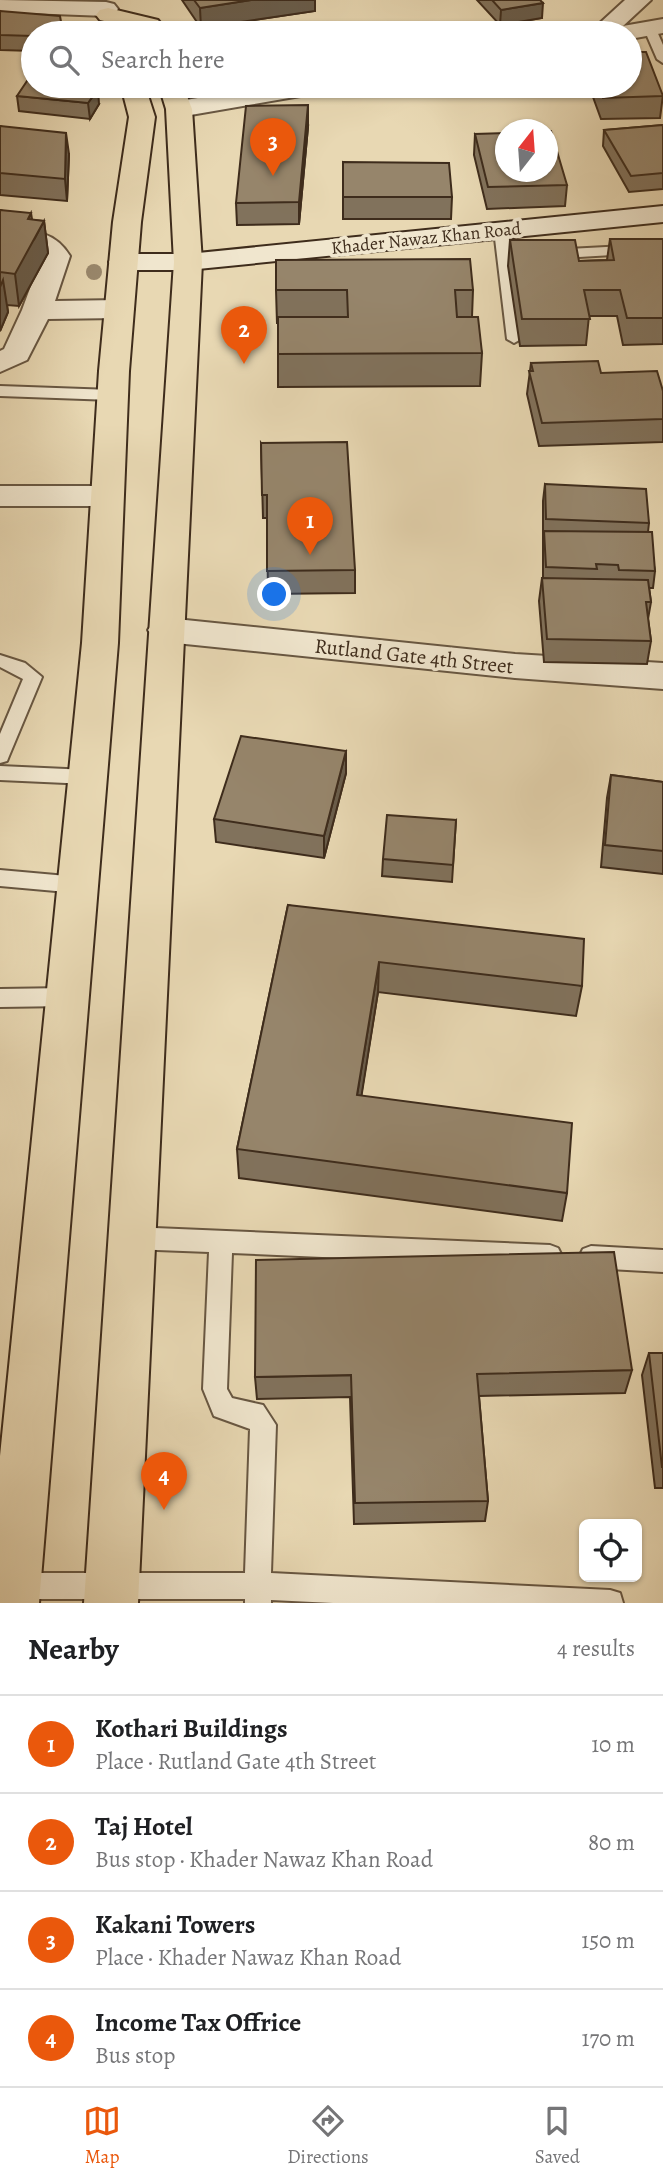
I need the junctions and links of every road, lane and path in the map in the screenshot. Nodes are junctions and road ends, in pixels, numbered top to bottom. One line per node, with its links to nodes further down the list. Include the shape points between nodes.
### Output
1 (141, 0): 6 (main road)
2 (639, 0): 7 (street)
3 (0, 5): 4 (street)
4 (108, 14): 5 (main road)
5 (129, 21)
6 (149, 21)
7 (615, 21)
8 (656, 27): 9 (lane)
9 (663, 59)
10 (136, 98): 20 (main road, via 142,117)
11 (175, 98): 21 (main road)
12 (662, 217): 13 (street, Khader Nawaz Khan Road)
13 (594, 221): 14 (street, Khader Nawaz Khan Road); 18 (lane)
14 (562, 224): 16 (street, Khader Nawaz Khan Road); 19 (lane)
15 (0, 236): 22 (street, via 52,247 56,256)
16 (503, 243): 19 (lane); 21 (street, Khader Nawaz Khan Road); 24 (lane)
17 (663, 248): 18 (lane)
18 (609, 250): 19 (lane)
19 (573, 252)
20 (123, 262): 21 (street, Khader Nawaz Khan Road); 23 (main road)
21 (188, 262): 30 (main road)
22 (37, 310): 23 (street); 25 (street, via 16,354)
23 (119, 310): 27 (main road)
24 (514, 340)
25 (0, 362)
26 (0, 391): 27 (lane)
27 (112, 395): 29 (main road)
28 (0, 496): 29 (street)
29 (107, 496): 35 (main road)
30 (166, 630): 32 (street, Rutland Gate 4th Street, via 515,666); 40 (main road)
31 (0, 661): 33 (lane, via 33,677)
32 (663, 676)
33 (0, 756)
34 (0, 773): 35 (lane)
35 (88, 777): 37 (main road)
36 (0, 878): 37 (lane)
37 (78, 885): 38 (main road)
38 (67, 997): 39 (lane); 43 (main road)
39 (0, 998)
40 (131, 1238): 41 (lane); 44 (main road)
41 (221, 1242): 42 (lane); 45 (lane, via 215,1390 223,1407 254,1414 263,1426)
42 (663, 1261)
43 (11, 1493): 46 (main road)
44 (111, 1594): 45 (lane); 46 (lane)
45 (258, 1594): 47 (lane)
46 (12, 1595)
47 (610, 1603)

